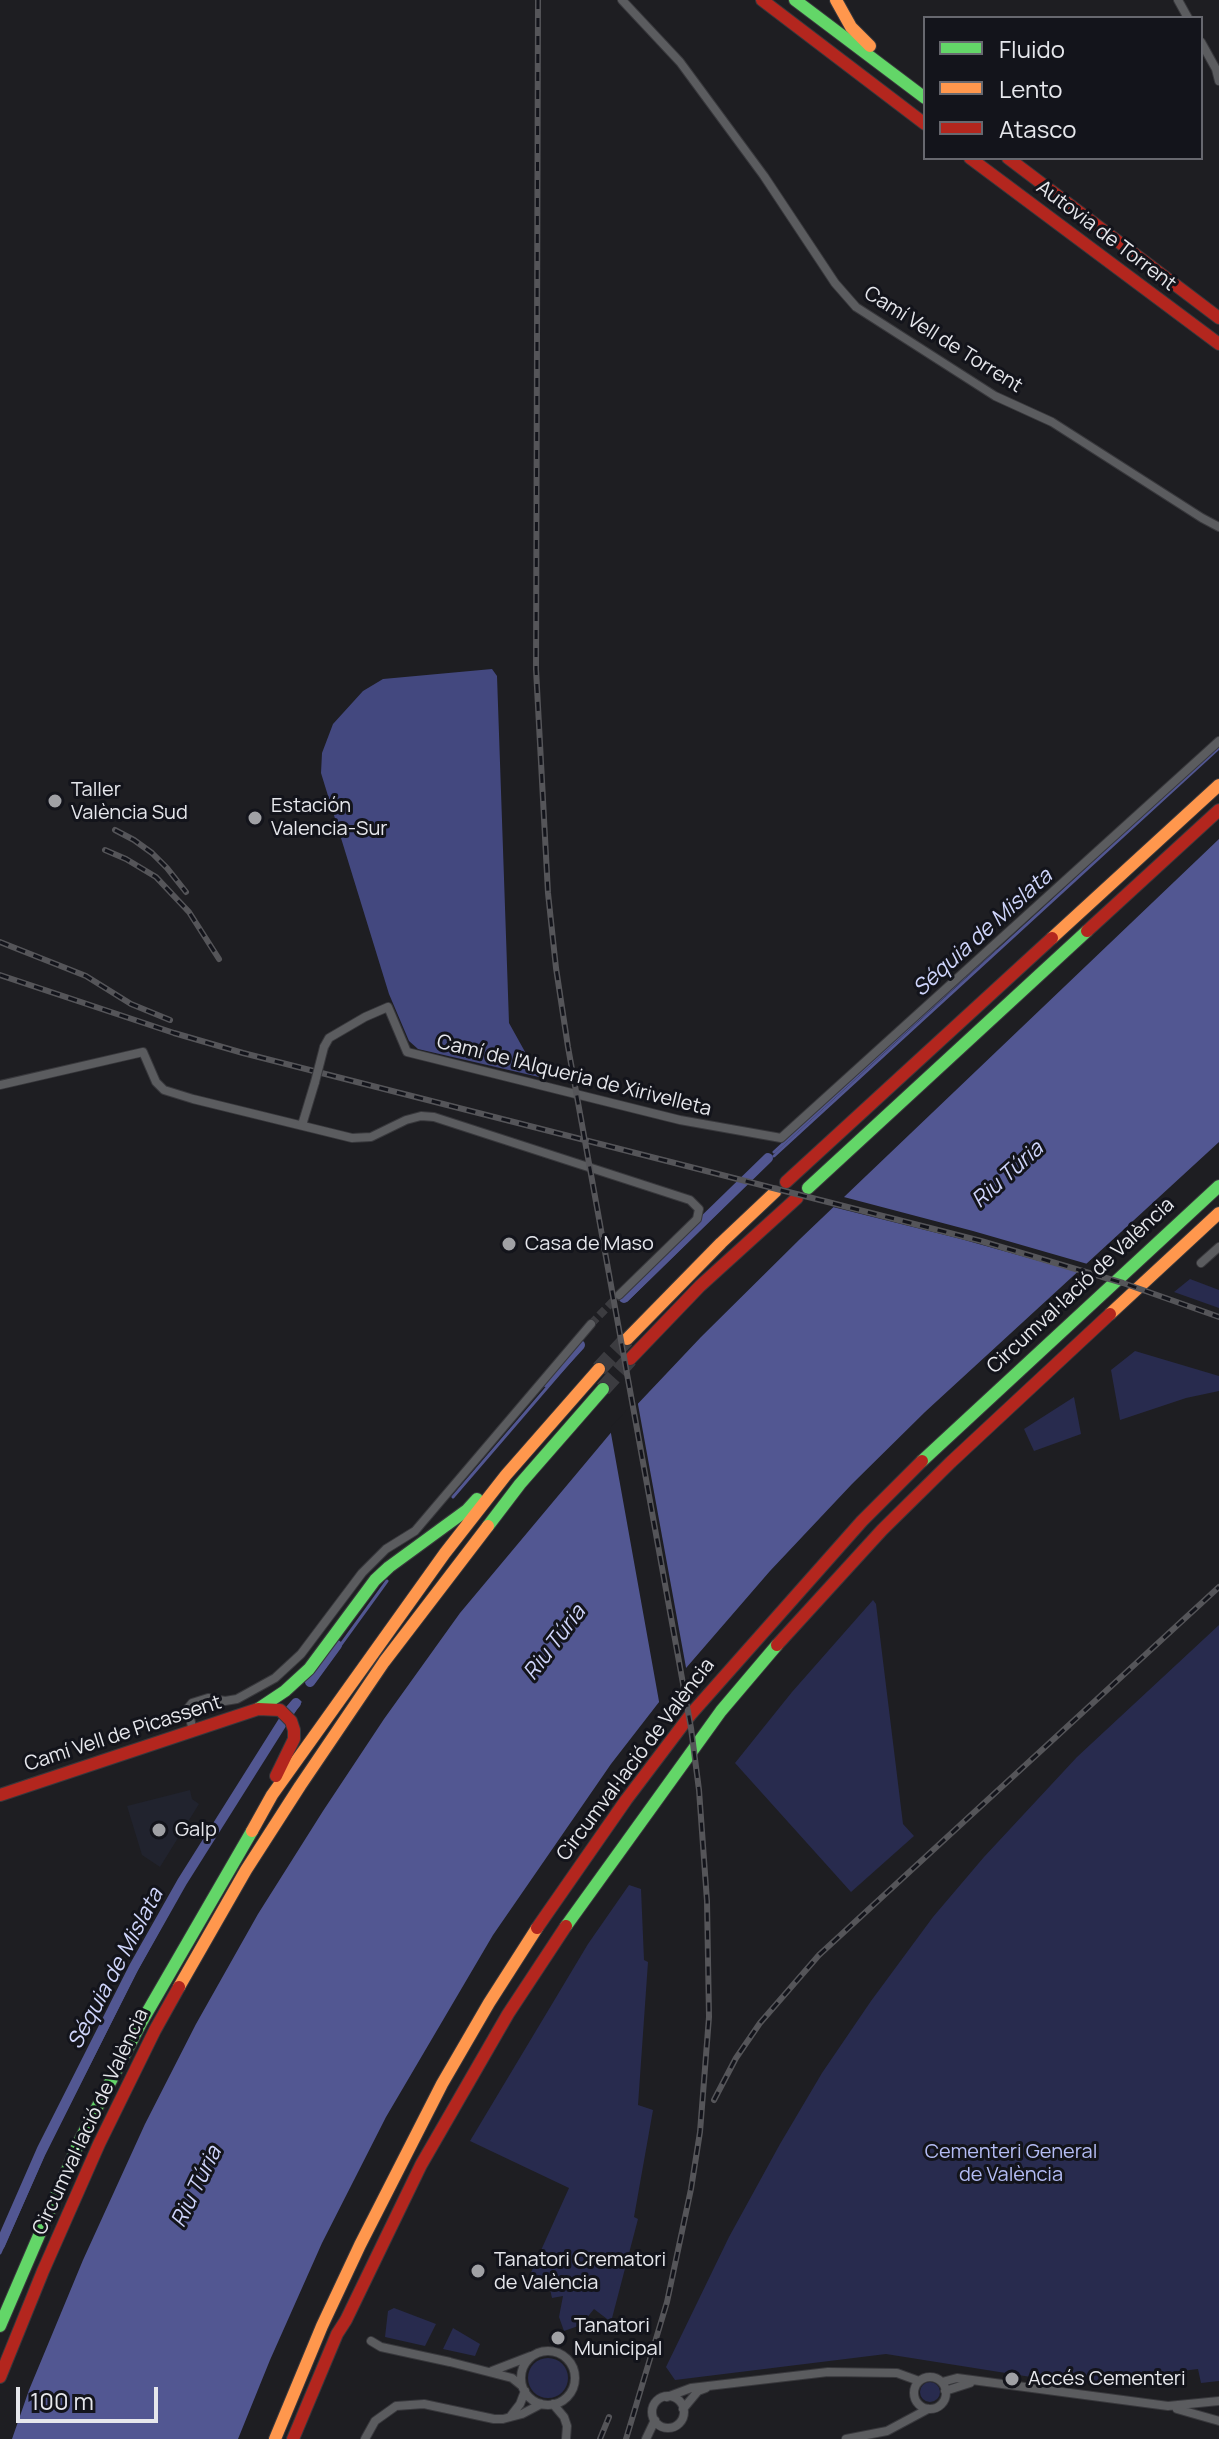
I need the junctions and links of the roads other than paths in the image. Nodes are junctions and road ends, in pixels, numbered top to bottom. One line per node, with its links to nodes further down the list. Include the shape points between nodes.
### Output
1 (622, 0): 16 (street, Camí Vell de Torrent, via 680,62 856,307 995,396 1052,422)
2 (762, 0): 9 (main road)
3 (795, 0): 8 (main road)
4 (836, 0): 7 (main road, via 865,41)
5 (1203, 46): 6 (street)
6 (1219, 81)
7 (923, 86)
8 (923, 96)
9 (923, 122)
10 (973, 160): 12 (main road, Autovia de Torrent)
11 (1011, 160): 13 (main road, Autovia de Torrent)
12 (1160, 302): 14 (main road, Autovia de Torrent); 15 (main road, via 1175,321)
13 (1219, 318)
14 (1219, 344)
15 (1219, 353)
16 (1219, 527)
17 (1219, 741): 21 (street, Camí de l'Alqueria de Xirivelleta, bridge, via 781,1138 680,1120 407,1052 388,1007 329,1038)
18 (1219, 785): 22 (main road)
19 (1219, 810): 24 (main road)
20 (0, 1085): 21 (street, via 143,1052 164,1090)
21 (302, 1125): 30 (street, via 352,1138 371,1137 406,1120 434,1117 690,1200 699,1209 697,1219)
22 (786, 1182)
23 (1219, 1186): 44 (main road, Circumval·lació de València, via 924,1458 691,1714 554,1901)
24 (808, 1188)
25 (775, 1192): 32 (main road)
26 (797, 1198): 33 (main road)
27 (1219, 1213): 40 (main road, Circumval·lació de València, via 882,1530)
28 (1219, 1247): 29 (street)
29 (1201, 1263)
30 (619, 1295)
31 (591, 1324): 41 (street, via 415,1531 362,1573 301,1654 275,1678 237,1699 192,1703 188,1708)
32 (627, 1339)
33 (630, 1359)
34 (599, 1369): 36 (main road, Circumval·lació de València)
35 (603, 1389): 37 (main road, Circumval·lació de València)
36 (506, 1475): 38 (main road, Circumval·lació de València); 39 (main road, Camí Vell de Picassent, via 375,1580 309,1669)
37 (520, 1484): 38 (main road, via 502,1498); 50 (main road, Circumval·lació de València, via 338,1727 198,1952 99,2144)
38 (368, 1657): 43 (main road, Circumval·lació de València)
39 (258, 1709): 41 (main road, Camí Vell de Picassent); 43 (main road, via 280,1710 294,1730)
40 (721, 1711): 44 (main road, via 694,1736 535,1948); 45 (main road, Circumval·lació de València, via 575,1911 508,2014 421,2165)
41 (193, 1732): 42 (main road, Camí Vell de Picassent)
42 (0, 1795)
43 (272, 1795): 46 (main road, Circumval·lació de València, via 80,2140)
44 (434, 2102): 68 (main road, Circumval·lació de València, via 360,2245)
45 (346, 2320): 69 (main road, Circumval·lació de València); 70 (main road)
46 (0, 2326)
47 (371, 2341): 49 (street)
48 (535, 2354): 49 (street); 54 (street, via 522,2370); 59 (street, via 558,2353 574,2371 570,2393)
49 (487, 2372): 54 (street, via 512,2378)
50 (0, 2377)
51 (713, 2385): 52 (street, via 828,2372 897,2373); 55 (street); 61 (street, via 698,2391)
52 (917, 2385): 53 (street, via 933,2377); 57 (street)
53 (944, 2387): 60 (street, via 979,2381); 62 (street, via 941,2404)
54 (523, 2388): 58 (street); 63 (street, via 520,2404)
55 (667, 2397): 61 (street); 64 (street, via 654,2405)
56 (1219, 2401): 60 (street)
57 (917, 2402): 62 (street); 65 (street)
58 (541, 2404): 59 (street); 63 (street)
59 (553, 2404): 72 (street, via 564,2417)
60 (1168, 2406): 66 (street)
61 (683, 2409): 67 (street, via 680,2422)
62 (928, 2409): 65 (street)
63 (509, 2418): 71 (street, via 424,2404 396,2406 375,2421)
64 (655, 2420): 67 (street); 73 (street)
65 (906, 2420): 74 (street, via 887,2431)
66 (1219, 2421)
67 (666, 2428): 73 (street)
68 (275, 2439)
69 (293, 2439)
70 (303, 2439)
71 (365, 2439)
72 (566, 2439)
73 (649, 2439)
74 (846, 2439)

